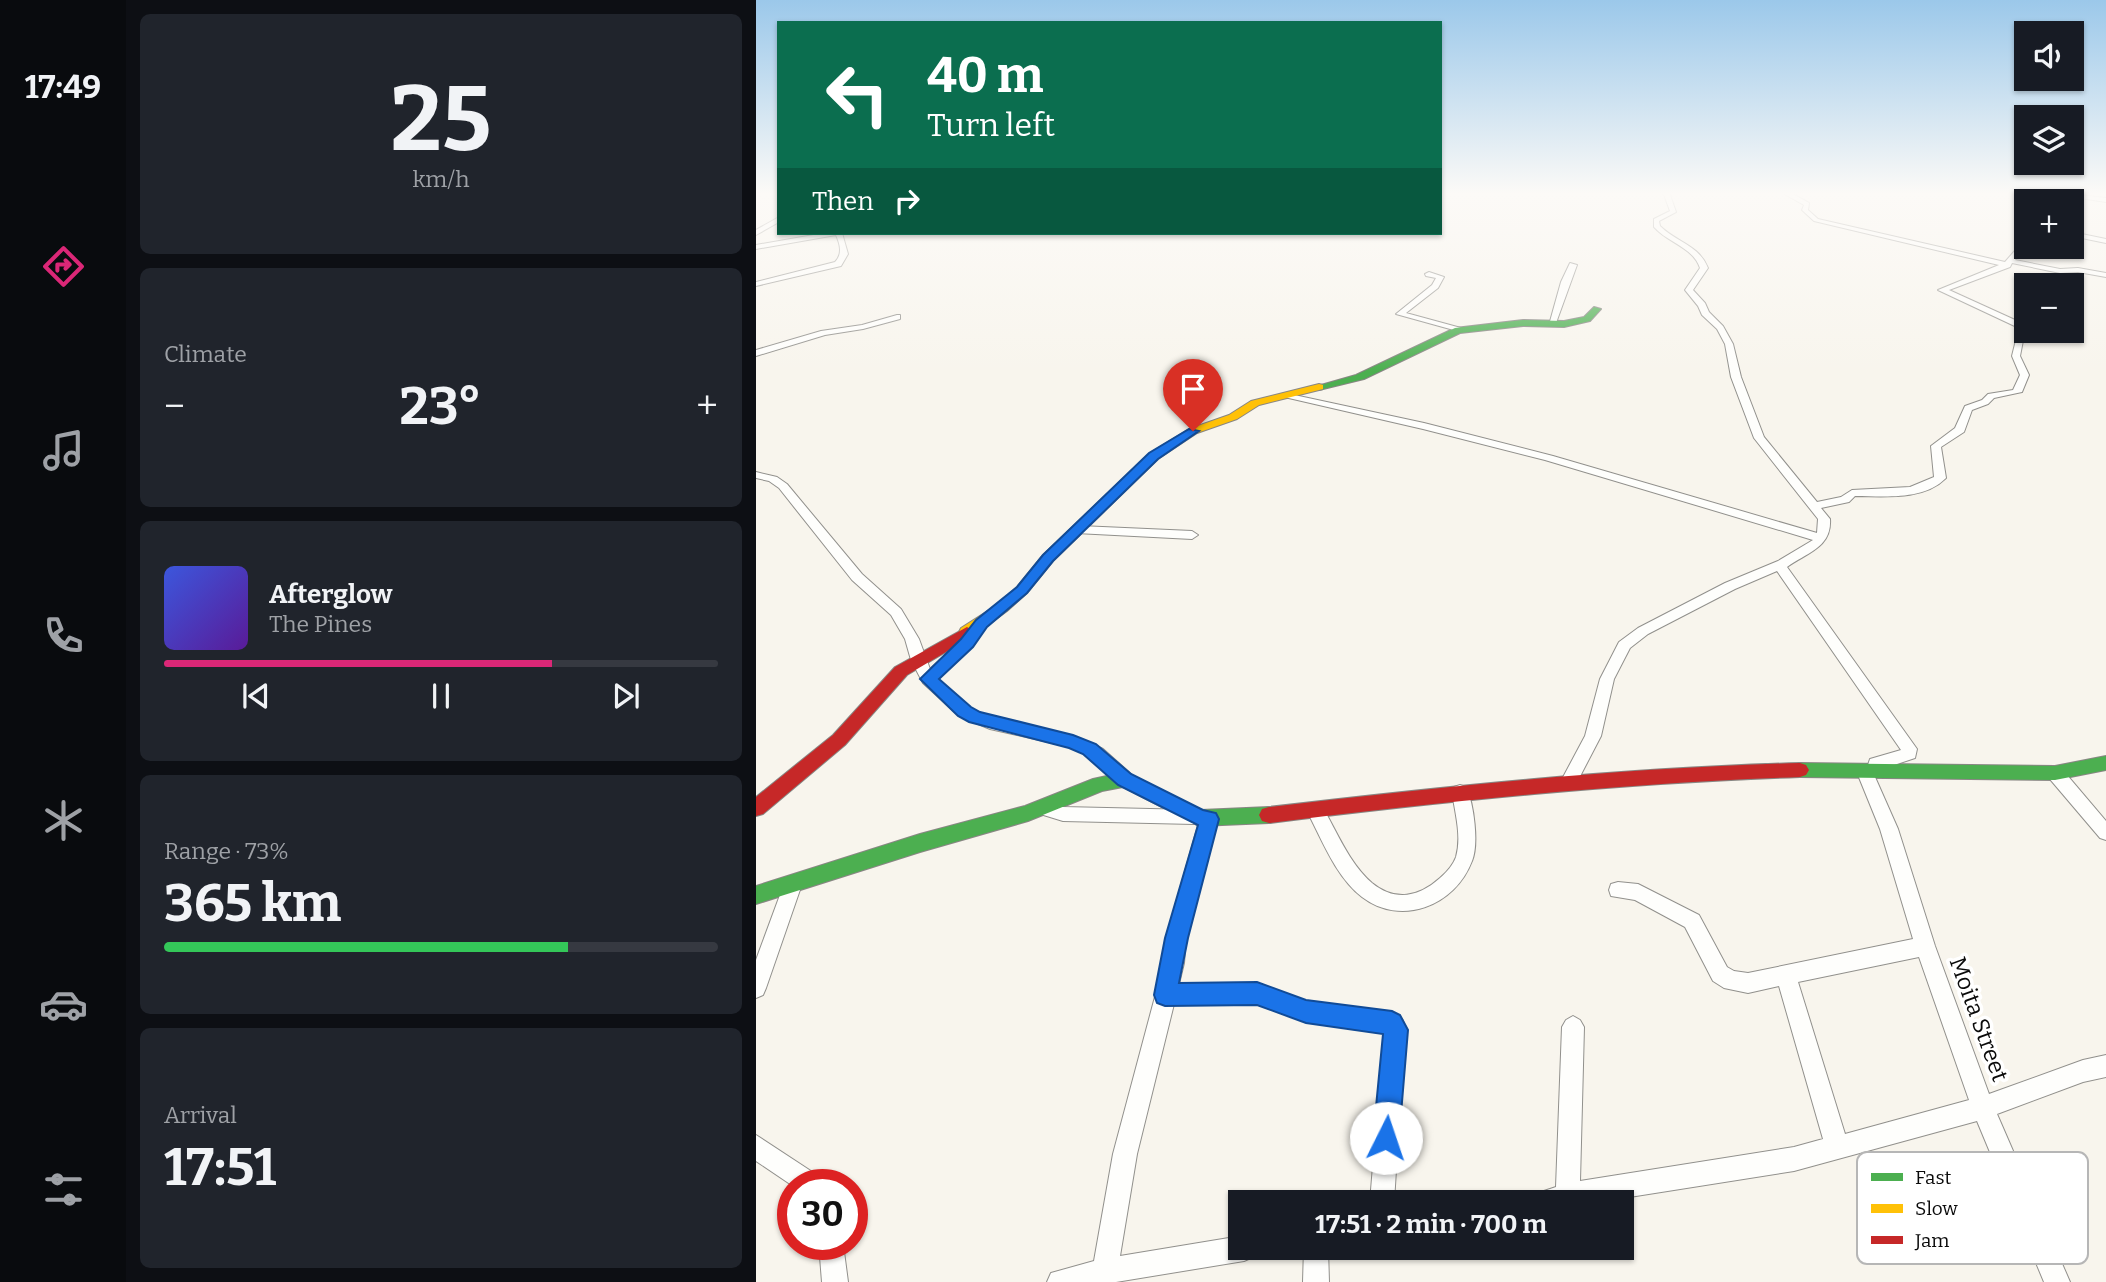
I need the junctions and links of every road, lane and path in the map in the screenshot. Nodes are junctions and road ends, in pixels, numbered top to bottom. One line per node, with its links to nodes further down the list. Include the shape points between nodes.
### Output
1 (844, 252): 9 (street, via 844,260 838,264)
2 (1694, 252): 17 (street, via 1704,268 1689,290 1729,344 1759,438)
3 (1960, 252): 5 (street)
4 (2014, 256): 5 (street)
5 (2009, 263): 8 (street); 17 (street, via 1942,290 2023,327 2016,356 2025,376 2017,392 1991,396 1968,408 1960,430 1936,446 1940,478 1930,486 1852,493 1845,500)
6 (1573, 265): 12 (street)
7 (1429, 274): 13 (street, via 1440,277 1435,286 1400,314)
8 (2106, 275)
9 (756, 284)
10 (1597, 309): 12 (street, via 1587,319)
11 (897, 317): 14 (street)
12 (1552, 323): 13 (street)
13 (1458, 330): 15 (street, via 1360,377)
14 (756, 353)
15 (1285, 396): 18 (street, via 1255,403 1170,444); 20 (street, via 1549,458)
16 (756, 475): 23 (street, via 783,486 857,577 895,612 912,639)
17 (1815, 506): 20 (street, via 1826,527)
18 (1080, 530): 19 (street); 22 (street, via 1048,558 1022,590)
19 (1192, 535)
20 (1820, 538): 21 (street, via 1814,547)
21 (1782, 564): 26 (street, via 1909,749 1909,754); 29 (street, via 1730,586 1624,645 1607,679 1592,736)
22 (982, 623): 23 (street); 24 (street)
23 (918, 660): 24 (street); 31 (street, via 884,686 827,751)
24 (928, 679): 28 (street, via 964,712 1073,742 1097,753)
25 (2106, 763): 27 (street)
26 (1869, 770): 27 (street); 29 (street, via 1676,774); 39 (street, Moita Street)
27 (2055, 773): 35 (street)
28 (1125, 779): 32 (street, via 1100,784); 34 (street)
29 (1569, 782): 30 (street)
30 (1460, 792): 33 (street); 33 (street, via 1467,838 1460,869 1429,899 1406,906 1388,903 1364,888)
31 (756, 808)
32 (1043, 808): 34 (street, via 1063,814); 36 (street)
33 (1316, 811): 34 (street)
34 (1204, 818): 42 (street)
35 (2106, 833)
36 (793, 884): 38 (street); 41 (street)
37 (1618, 890): 40 (street, via 1638,892 1692,921 1724,977 1748,983)
38 (756, 895)
39 (1925, 946): 40 (street); 45 (street, Moita Street)
40 (1785, 974): 46 (street)
41 (756, 988)
42 (1165, 995): 50 (street, via 1257,993 1306,1012 1395,1026); 57 (street, via 1125,1154)
43 (1573, 1027): 51 (street)
44 (2106, 1066): 45 (street, via 2083,1070)
45 (1983, 1108): 46 (street); 48 (street, Moita Street)
46 (1837, 1146): 52 (street, via 1794,1159)
47 (756, 1147): 49 (street)
48 (2002, 1152)
49 (788, 1169)
50 (1383, 1190)
51 (1559, 1190)
52 (1606, 1190)
53 (1228, 1251): 57 (street)
54 (833, 1260): 58 (street)
55 (1316, 1260): 60 (street)
56 (2049, 1264): 61 (street, Moita Street)
57 (1103, 1276): 59 (street)
58 (835, 1282)
59 (1060, 1282)
60 (1316, 1282)
61 (2057, 1282)

